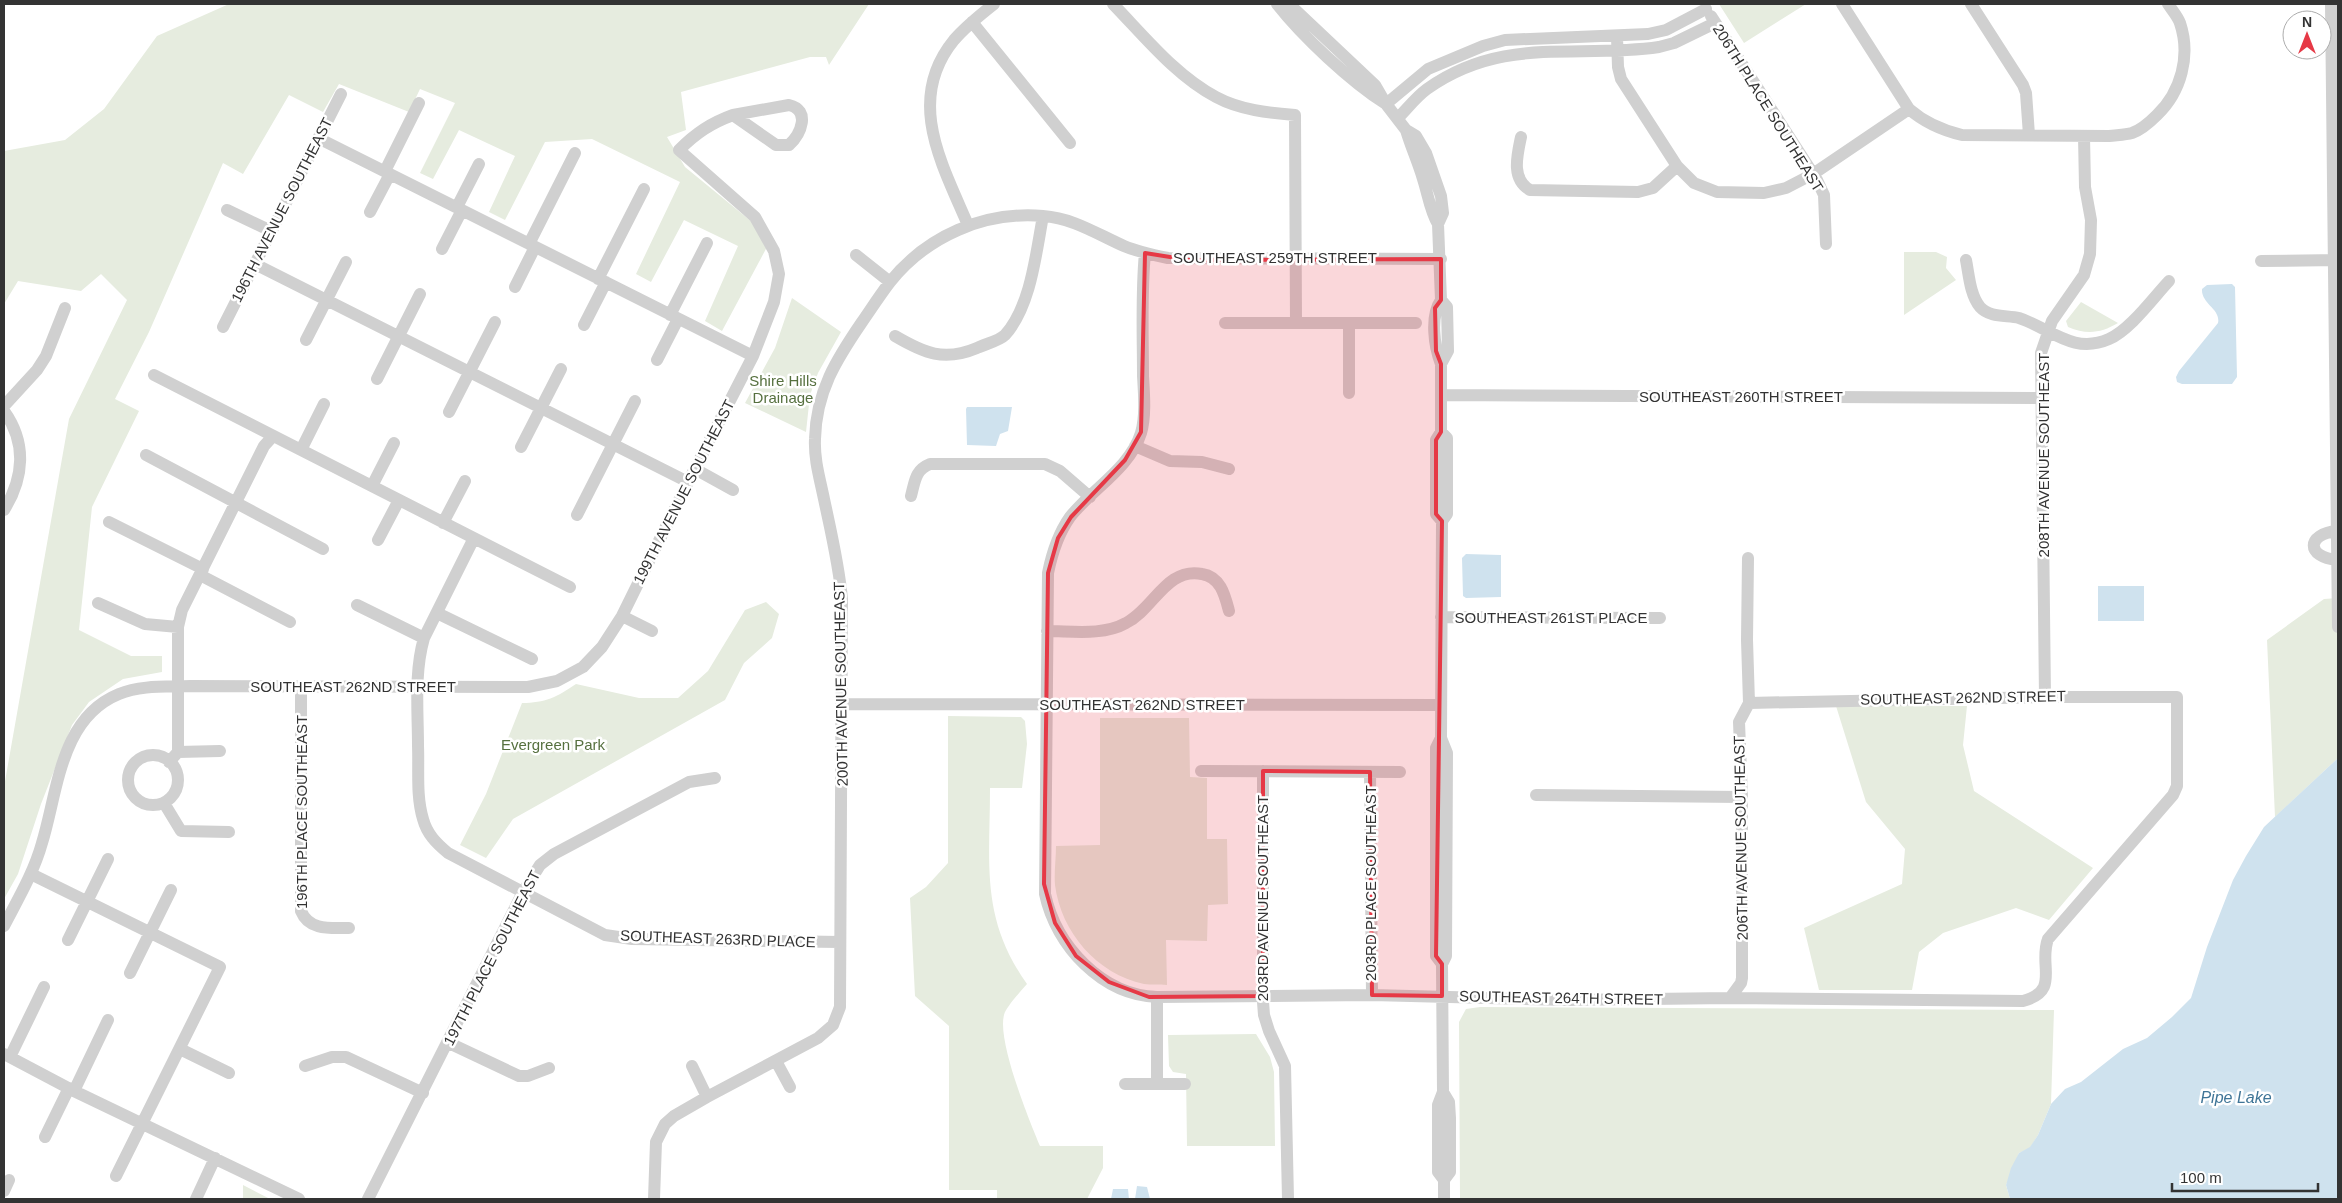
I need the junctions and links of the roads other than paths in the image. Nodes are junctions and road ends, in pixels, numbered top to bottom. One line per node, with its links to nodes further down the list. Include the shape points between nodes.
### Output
1 (994, 4): 10 (street)
2 (1113, 4): 43 (street, via 1172,64 1211,94 1265,112 1295,115)
3 (1277, 4): 16 (street, via 1302,33 1369,93)
4 (1289, 4): 16 (street, via 1375,84)
5 (1842, 4): 17 (street)
6 (1971, 4): 20 (street, via 2023,85)
7 (2168, 4): 21 (street, via 2180,22 2184,42 2178,86 2167,105 2149,123 2133,132)
8 (2331, 4): 12 (street)
9 (1705, 6): 11 (street, 206TH PLACE SOUTHEAST); 13 (street, via 1666,30)
10 (972, 22): 24 (street); 35 (street, via 955,39 938,66 930,91 932,136)
11 (1715, 23): 13 (street, via 1674,44 1645,49); 29 (street, 206TH PLACE SOUTHEAST)
12 (2335, 38): 46 (street)
13 (1616, 43): 16 (street, via 1528,38 1482,46 1428,69); 19 (street, via 1499,56 1475,64 1447,76 1426,90); 27 (street, via 1621,79)
14 (340, 94): 23 (street, 196TH AVENUE SOUTHEAST)
15 (419, 103): 28 (street)
16 (1386, 104): 19 (street)
17 (1909, 109): 20 (street, via 1941,130 1962,135); 29 (street)
18 (733, 114): 18 (street, via 776,145 789,145 798,137 801,128 801,114 795,106); 69 (street, 199TH AVENUE SOUTHEAST, via 710,124 679,150 755,217 774,251 779,274 774,302)
19 (1398, 118): 44 (street, via 1406,130 1438,224)
20 (2029, 135): 21 (street)
21 (2084, 136): 65 (street, 208TH AVENUE SOUTHEAST, via 2085,186 2091,220 2090,254 2084,275)
22 (1521, 137): 27 (street, via 1516,156 1518,177 1530,190 1638,192 1653,188)
23 (318, 138): 28 (street); 36 (street, 196TH AVENUE SOUTHEAST)
24 (1070, 143)
25 (574, 153): 39 (street)
26 (479, 164): 31 (street)
27 (1677, 166): 29 (street, via 1694,183 1718,192 1776,191)
28 (387, 172): 31 (street); 33 (street)
29 (1813, 174): 38 (street, 206TH PLACE SOUTHEAST, via 1824,195)
30 (644, 189): 50 (street)
31 (459, 209): 39 (street); 40 (street)
32 (227, 210): 36 (street)
33 (370, 212)
34 (1043, 216): 35 (street, SOUTHEAST 259TH STREET, via 1005,216); 41 (street, SOUTHEAST 259TH STREET, via 1071,221); 67 (street, via 1024,302 1004,336 952,356 934,355)
35 (968, 225): 52 (street, 200TH AVENUE SOUTHEAST, via 940,239 909,262)
36 (271, 231): 49 (street, 196TH AVENUE SOUTHEAST)
37 (707, 243): 57 (street)
38 (1826, 244)
39 (532, 245): 50 (street); 53 (street)
40 (442, 249)
41 (1144, 253): 43 (street, SOUTHEAST 259TH STREET, via 1189,260); 87 (street, via 1143,416 1142,432)
42 (856, 256): 52 (street)
43 (1297, 258): 44 (street, SOUTHEAST 259TH STREET); 60 (street)
44 (1441, 259): 76 (street, via 1441,300 1435,308)
45 (1966, 260): 65 (street, via 1973,293 1982,309 1994,315 2022,319)
46 (2337, 260): 47 (street); 105 (street)
47 (2261, 261)
48 (346, 262): 55 (street)
49 (254, 264): 55 (street); 64 (street, 196TH AVENUE SOUTHEAST)
50 (602, 280): 57 (street); 63 (street)
51 (2169, 281): 65 (street, via 2112,338 2080,344)
52 (890, 282): 133 (street, 200TH AVENUE SOUTHEAST, via 846,344 828,376 815,438 816,459 841,582)
53 (514, 287)
54 (420, 294): 66 (street)
55 (326, 300): 66 (street); 68 (street)
56 (65, 308): 80 (street, via 46,356)
57 (674, 317): 69 (street); 70 (street)
58 (495, 322): 72 (street)
59 (1224, 323): 60 (street)
60 (1296, 323): 61 (street)
61 (1349, 323): 62 (street); 75 (street)
62 (1416, 323)
63 (584, 325)
64 (223, 327)
65 (2046, 332): 77 (street, 208TH AVENUE SOUTHEAST, via 2041,353)
66 (399, 336): 72 (street); 74 (street)
67 (895, 336)
68 (306, 340)
69 (753, 356): 91 (street, 199TH AVENUE SOUTHEAST)
70 (657, 360)
71 (561, 369): 81 (street)
72 (470, 372): 81 (street); 83 (street)
73 (154, 375): 84 (street)
74 (377, 379)
75 (1349, 393)
76 (1441, 395): 77 (street, SOUTHEAST 260TH STREET); 118 (street, via 1441,432 1447,438 1447,514 1442,522)
77 (2041, 398): 131 (street, 208TH AVENUE SOUTHEAST)
78 (635, 401): 86 (street)
79 (324, 404): 89 (street)
80 (4, 406)
81 (541, 408): 86 (street); 88 (street)
82 (4, 411): 101 (street, via 16,430 20,446 16,483)
83 (449, 412)
84 (273, 436): 89 (street); 100 (street, via 264,446)
85 (394, 443): 95 (street)
86 (613, 444): 94 (street); 102 (street)
87 (1135, 446): 92 (street, via 1170,461 1202,462); 98 (street, SOUTHEAST 264TH STREET)
88 (521, 448)
89 (301, 450): 95 (street)
90 (146, 455): 100 (street)
91 (695, 469): 94 (street, 199TH AVENUE SOUTHEAST); 96 (street)
92 (1229, 469)
93 (465, 481): 104 (street)
94 (688, 482): 117 (street, 199TH AVENUE SOUTHEAST)
95 (372, 486): 99 (street)
96 (733, 490)
97 (911, 496): 98 (street, via 916,474 921,467 930,464 1038,464 1060,471)
98 (1090, 497): 123 (street, SOUTHEAST 264TH STREET, via 1071,517 1051,554)
99 (399, 500): 104 (street); 107 (street)
100 (237, 502): 108 (street); 111 (street)
101 (4, 510)
102 (577, 515)
103 (109, 522): 111 (street)
104 (443, 523): 106 (street)
105 (2337, 531): 110 (street); 110 (street, via 2322,533 2314,546 2323,558)
106 (474, 538): 112 (street); 116 (street)
107 (378, 540)
108 (323, 549)
109 (1748, 558): 132 (street, 206TH AVENUE SOUTHEAST)
110 (2337, 560): 122 (street)
111 (201, 572): 120 (street); 121 (street, via 182,610)
112 (570, 587)
113 (98, 603): 121 (street, via 145,624)
114 (357, 605): 125 (street)
115 (1229, 611): 123 (street, via 1224,591 1218,583 1206,574 1186,573 1169,582 1127,623 1098,631)
116 (437, 613): 125 (street); 126 (street)
117 (622, 616): 124 (street); 127 (street, 199TH AVENUE SOUTHEAST, via 602,647)
118 (1441, 617): 119 (street, SOUTHEAST 261ST PLACE); 135 (street)
119 (1660, 618)
120 (290, 622)
121 (178, 627): 128 (street)
122 (2338, 627)
123 (1047, 630): 134 (street, SOUTHEAST 264TH STREET)
124 (652, 631)
125 (424, 638): 130 (street)
126 (532, 659)
127 (583, 667): 130 (street, SOUTHEAST 262ND STREET, via 557,680 528,687)
128 (179, 686): 129 (street, SOUTHEAST 262ND STREET); 137 (street); 148 (street, SOUTHEAST 262ND STREET, via 119,694 86,717 74,736)
129 (301, 688): 130 (street, SOUTHEAST 262ND STREET); 153 (street, 196TH PLACE SOUTHEAST, via 301,911 314,926)
130 (418, 688): 150 (street, SOUTHEAST 263RD PLACE, via 419,797 430,837 448,852)
131 (2045, 696): 132 (street, SOUTHEAST 262ND STREET); 158 (street, SOUTHEAST 262ND STREET, via 2177,696 2177,786 2173,795 2048,939 2045,949)
132 (1749, 703): 144 (street, 206TH AVENUE SOUTHEAST, via 1739,722)
133 (842, 704): 134 (street, SOUTHEAST 262ND STREET); 156 (street, 200TH AVENUE SOUTHEAST)
134 (1046, 705): 135 (street, SOUTHEAST 262ND STREET); 163 (street, SOUTHEAST 264TH STREET, via 1045,894 1054,923 1087,968 1134,993)
135 (1441, 705): 162 (street, via 1441,738 1447,753 1446,956 1442,964)
136 (220, 751): 137 (street)
137 (174, 757): 145 (street, via 178,784); 145 (street, via 147,756 136,762 128,777 129,789 136,799 146,805)
138 (1201, 771): 139 (street)
139 (1263, 771): 140 (street); 161 (street, 203RD AVENUE SOUTHEAST)
140 (1370, 772): 141 (street); 160 (street, 203RD PLACE SOUTHEAST)
141 (1400, 772)
142 (715, 778): 150 (street, 197TH PLACE SOUTHEAST, via 689,782 554,854 540,865)
143 (1536, 795): 144 (street)
144 (1742, 797): 164 (street, 206TH AVENUE SOUTHEAST, via 1742,978)
145 (164, 803): 146 (street, via 180,831)
146 (229, 832)
147 (108, 859): 151 (street)
148 (31, 874): 151 (street); 152 (street)
149 (171, 890): 154 (street)
150 (523, 892): 156 (street, SOUTHEAST 263RD PLACE, via 605,935 632,939); 166 (street, 197TH PLACE SOUTHEAST)
151 (87, 902): 154 (street); 155 (street)
152 (4, 926)
153 (348, 928)
154 (150, 932): 157 (street); 167 (street, via 220,967)
155 (68, 940)
156 (840, 942): 169 (street, 200TH AVENUE SOUTHEAST, via 840,1007 833,1025 818,1038)
157 (130, 973)
158 (2047, 978): 164 (street, SOUTHEAST 264TH STREET, via 2041,993 2023,1001)
159 (44, 987): 168 (street)
160 (1372, 995): 161 (street, SOUTHEAST 264TH STREET); 162 (street, SOUTHEAST 264TH STREET)
161 (1263, 996): 163 (street, SOUTHEAST 264TH STREET); 189 (street, 203RD AVENUE SOUTHEAST, via 1264,1015 1285,1066)
162 (1442, 996): 164 (street, SOUTHEAST 264TH STREET, via 1568,1000); 190 (street, via 1443,1092 1449,1102 1450,1118 1450,1172 1444,1180)
163 (1157, 997): 175 (street)
164 (1730, 998)
165 (108, 1020): 178 (street)
166 (449, 1043): 172 (street, via 519,1076); 179 (street, 197TH PLACE SOUTHEAST)
167 (180, 1049): 173 (street); 181 (street)
168 (5, 1056): 178 (street)
169 (776, 1061): 177 (street); 180 (street)
170 (305, 1066): 179 (street, via 332,1057 346,1057)
171 (692, 1066): 180 (street)
172 (549, 1068)
173 (229, 1073)
174 (1125, 1084): 175 (street)
175 (1157, 1084): 176 (street)
176 (1185, 1084)
177 (790, 1087)
178 (72, 1089): 181 (street); 182 (street)
179 (423, 1093): 187 (street, 197TH PLACE SOUTHEAST)
180 (706, 1097): 188 (street, via 674,1116 658,1134)
181 (143, 1124): 183 (street); 184 (street)
182 (45, 1137)
183 (215, 1158): 185 (street); 186 (street)
184 (116, 1176)
185 (196, 1199)
186 (300, 1199)
187 (368, 1199)
188 (654, 1199)
189 (1288, 1199)
190 (1444, 1199)

